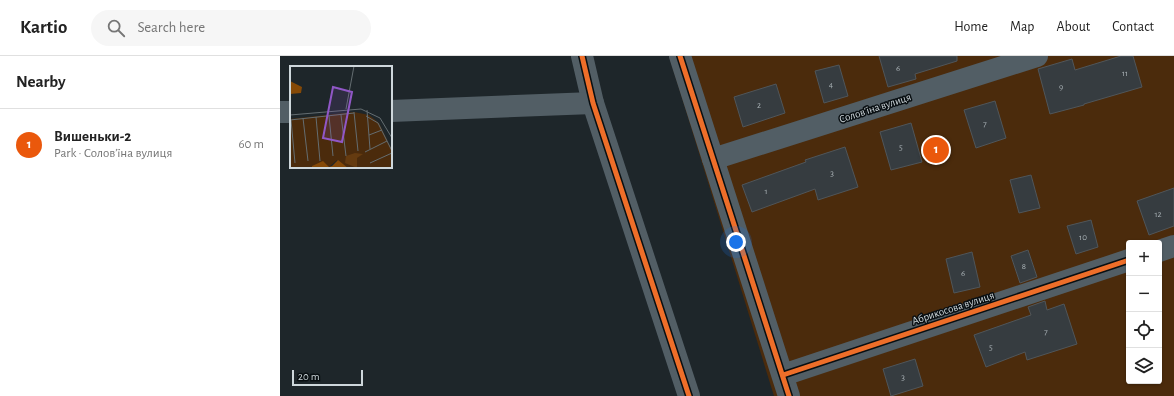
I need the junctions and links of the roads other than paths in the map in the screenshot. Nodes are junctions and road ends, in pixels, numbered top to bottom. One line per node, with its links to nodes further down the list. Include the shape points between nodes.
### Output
1 (582, 56): 4 (street)
2 (680, 56): 6 (street)
3 (1037, 56): 6 (street, Соловʼїна вулиця)
4 (593, 103): 5 (street); 11 (street)
5 (392, 111)
6 (713, 159): 10 (street)
7 (1174, 246): 8 (street)
8 (1162, 250)
9 (1126, 261): 10 (street, Абрикосова вулиця)
10 (783, 375): 12 (street)
11 (689, 396)
12 (789, 396)

